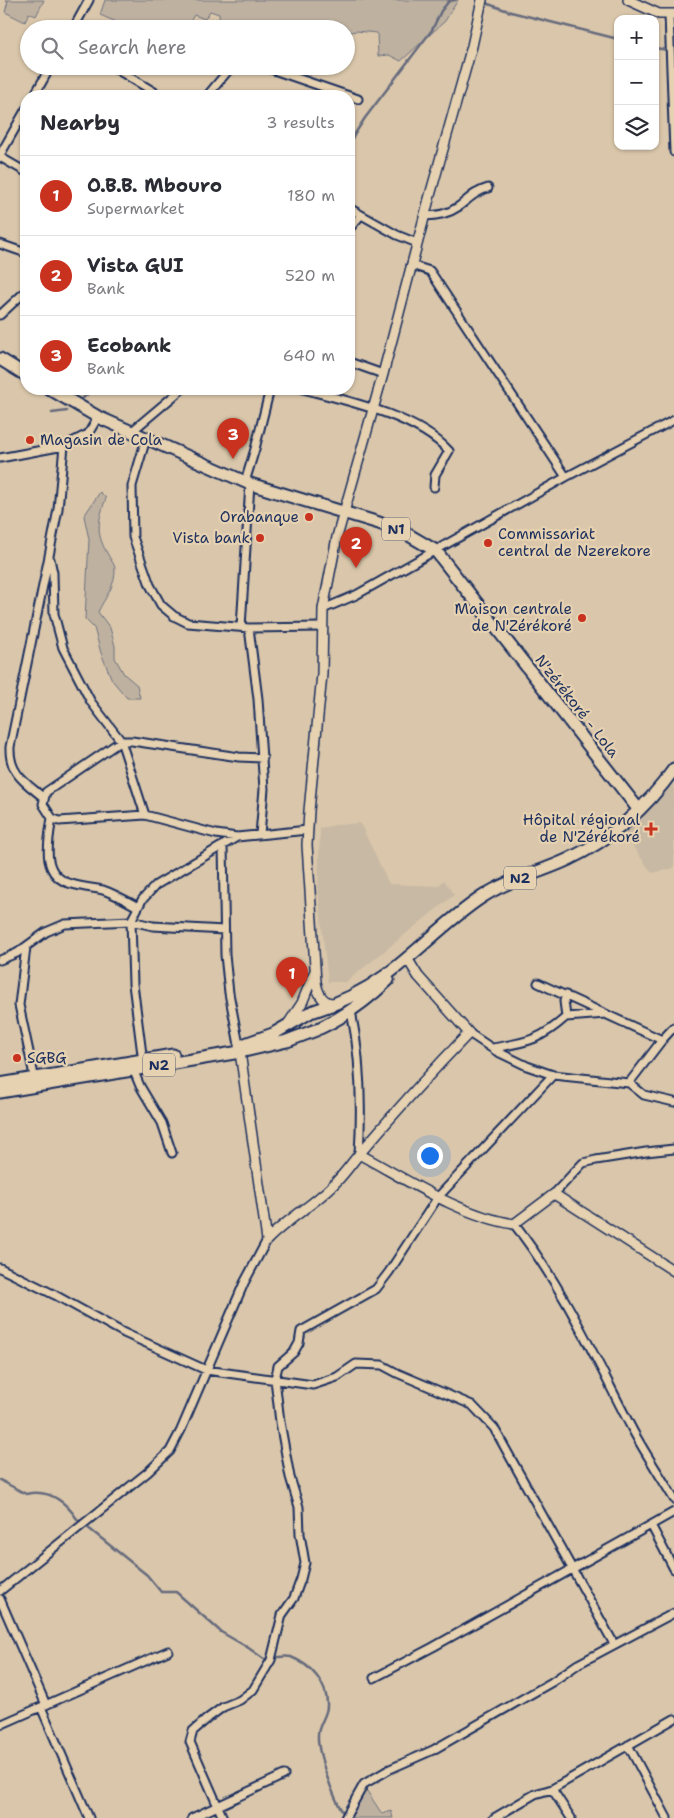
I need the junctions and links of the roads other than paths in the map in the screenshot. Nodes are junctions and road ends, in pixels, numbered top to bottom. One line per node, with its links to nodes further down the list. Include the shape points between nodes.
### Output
1 (89, 0): 5 (street)
2 (482, 0): 23 (street)
3 (628, 0): 4 (street, via 659,14)
4 (672, 14): 17 (street, via 670,57)
5 (78, 20)
6 (46, 75): 10 (street)
7 (127, 75): 11 (street)
8 (224, 75): 12 (street)
9 (288, 75): 13 (street)
10 (37, 90)
11 (151, 90)
12 (212, 90)
13 (332, 90)
14 (355, 98): 15 (street)
15 (358, 99)
16 (20, 120): 18 (street)
17 (674, 152)
18 (0, 156): 19 (street)
19 (20, 168)
20 (488, 188): 23 (street, via 477,191 447,212)
21 (355, 212): 22 (street)
22 (361, 216): 24 (street); 25 (street)
23 (424, 216): 25 (street)
24 (355, 222)
25 (417, 243): 28 (street)
26 (0, 244): 27 (street)
27 (20, 251)
28 (411, 265): 34 (street); 46 (street, via 430,271)
29 (20, 297): 30 (street)
30 (0, 315)
31 (0, 359): 33 (highway)
32 (355, 364): 34 (street)
33 (20, 371)
34 (383, 374): 39 (street)
35 (60, 395): 40 (highway, N'zérékoré - Lola / N1)
36 (175, 395): 42 (street)
37 (268, 395): 47 (street)
38 (323, 395): 39 (street)
39 (373, 410): 48 (street, via 416,426 449,451 435,475); 49 (street)
40 (98, 417): 42 (highway, N'zérékoré - Lola / N1); 44 (street, via 88,434)
41 (674, 420): 46 (street)
42 (131, 432): 43 (highway, N'zérékoré - Lola / N1)
43 (146, 440): 47 (highway, N'zérékoré - Lola / N1); 53 (street, via 132,486 132,510 133,537 150,585 161,605 188,623)
44 (64, 446): 45 (street); 51 (street, via 58,509)
45 (0, 458)
46 (566, 477): 50 (street)
47 (247, 483): 49 (highway, N'zérékoré - Lola / N1); 53 (street)
48 (434, 487)
49 (345, 512): 50 (highway, N'zérékoré - Lola / N1, via 407,534); 52 (street)
50 (436, 550): 52 (street, via 356,595); 59 (highway, N'zérékoré - Lola / N1)
51 (49, 556): 55 (street, via 53,573 54,614 63,648 91,702); 58 (street, via 10,755 14,771)
52 (323, 609): 54 (street)
53 (245, 627): 54 (street); 56 (street, via 258,699)
54 (322, 627): 62 (street, via 322,674)
55 (121, 741): 56 (street); 58 (street, via 46,792); 60 (street)
56 (263, 758): 63 (street)
57 (674, 769): 59 (highway)
58 (44, 798): 61 (street, via 43,804)
59 (639, 810): 70 (highway, N2, via 617,830 569,859 483,896)
60 (145, 815): 61 (street, via 59,821); 64 (street)
61 (52, 818): 66 (street, via 48,859 56,876 71,884 104,891)
62 (308, 830): 63 (street); 72 (street)
63 (260, 834): 64 (street)
64 (237, 837): 65 (street)
65 (223, 845): 66 (street, via 156,886); 68 (street)
66 (138, 907): 67 (street)
67 (131, 921): 68 (street, via 153,926); 69 (street, via 65,924 46,932); 87 (street)
68 (224, 930): 86 (street, via 229,993)
69 (26, 947): 71 (street); 89 (street, via 19,1005)
70 (407, 958): 75 (highway, N2, via 376,982); 76 (highway, N2, via 391,978); 83 (street, via 418,976)
71 (0, 960)
72 (315, 971): 75 (street, via 320,996 329,1003); 80 (street, via 302,1003)
73 (538, 983): 74 (street)
74 (566, 994): 78 (street); 79 (street)
75 (340, 1002): 77 (highway, N2)
76 (351, 1011): 82 (highway, N2); 96 (street, via 360,1068)
77 (312, 1012): 80 (highway, N2); 82 (highway, via 305,1018 306,1024 311,1029)
78 (606, 1014): 79 (street); 84 (street)
79 (566, 1017): 85 (street, via 529,1042)
80 (286, 1027): 86 (highway, N2)
81 (674, 1027): 84 (street)
82 (318, 1029): 86 (highway, N2, via 286,1041)
83 (469, 1033): 85 (street); 96 (street)
84 (662, 1040): 90 (street)
85 (493, 1048): 88 (street)
86 (239, 1049): 87 (highway, N2); 100 (street)
87 (140, 1065): 89 (highway, N2); 95 (street, via 140,1086 162,1123)
88 (554, 1075): 90 (street); 98 (street)
89 (36, 1082): 91 (highway, N2); 92 (highway, N2)
90 (629, 1083): 93 (street, via 644,1095)
91 (0, 1084)
92 (0, 1092)
93 (674, 1102)
94 (674, 1149): 97 (street, via 583,1163)
95 (172, 1153)
96 (359, 1154): 98 (street); 100 (street, via 337,1182)
97 (554, 1194): 99 (street); 102 (street)
98 (438, 1197): 99 (street, via 493,1221); 104 (street, via 390,1272 376,1288 302,1331 294,1352 278,1366)
99 (514, 1224): 105 (street, via 554,1280 632,1430)
100 (267, 1240): 103 (street)
101 (0, 1268): 103 (street, via 124,1333)
102 (674, 1271)
103 (206, 1370): 104 (street); 110 (street, via 170,1451)
104 (275, 1380): 108 (street, via 313,1385 337,1377 356,1364 382,1364 472,1405 494,1428); 122 (street, via 305,1563 294,1598 282,1615 271,1660 253,1690 223,1707 193,1731 190,1742)
105 (674, 1500)
106 (674, 1512): 107 (street)
107 (652, 1525): 108 (street); 109 (street)
108 (572, 1569): 113 (street); 115 (street)
109 (674, 1569)
110 (0, 1591)
111 (0, 1599): 116 (street)
112 (674, 1613): 113 (street)
113 (614, 1644): 123 (street, via 449,1741 364,1784)
114 (168, 1651): 116 (street)
115 (374, 1678)
116 (43, 1706): 118 (street); 124 (street)
117 (674, 1720): 119 (street)
118 (0, 1725)
119 (628, 1745): 121 (street); 129 (street)
120 (284, 1775): 122 (street)
121 (552, 1789): 127 (street, via 534,1794); 128 (street)
122 (217, 1806): 125 (street); 126 (street)
123 (347, 1815)
124 (89, 1818)
125 (192, 1818)
126 (223, 1818)
127 (494, 1818)
128 (571, 1818)
129 (667, 1818)

